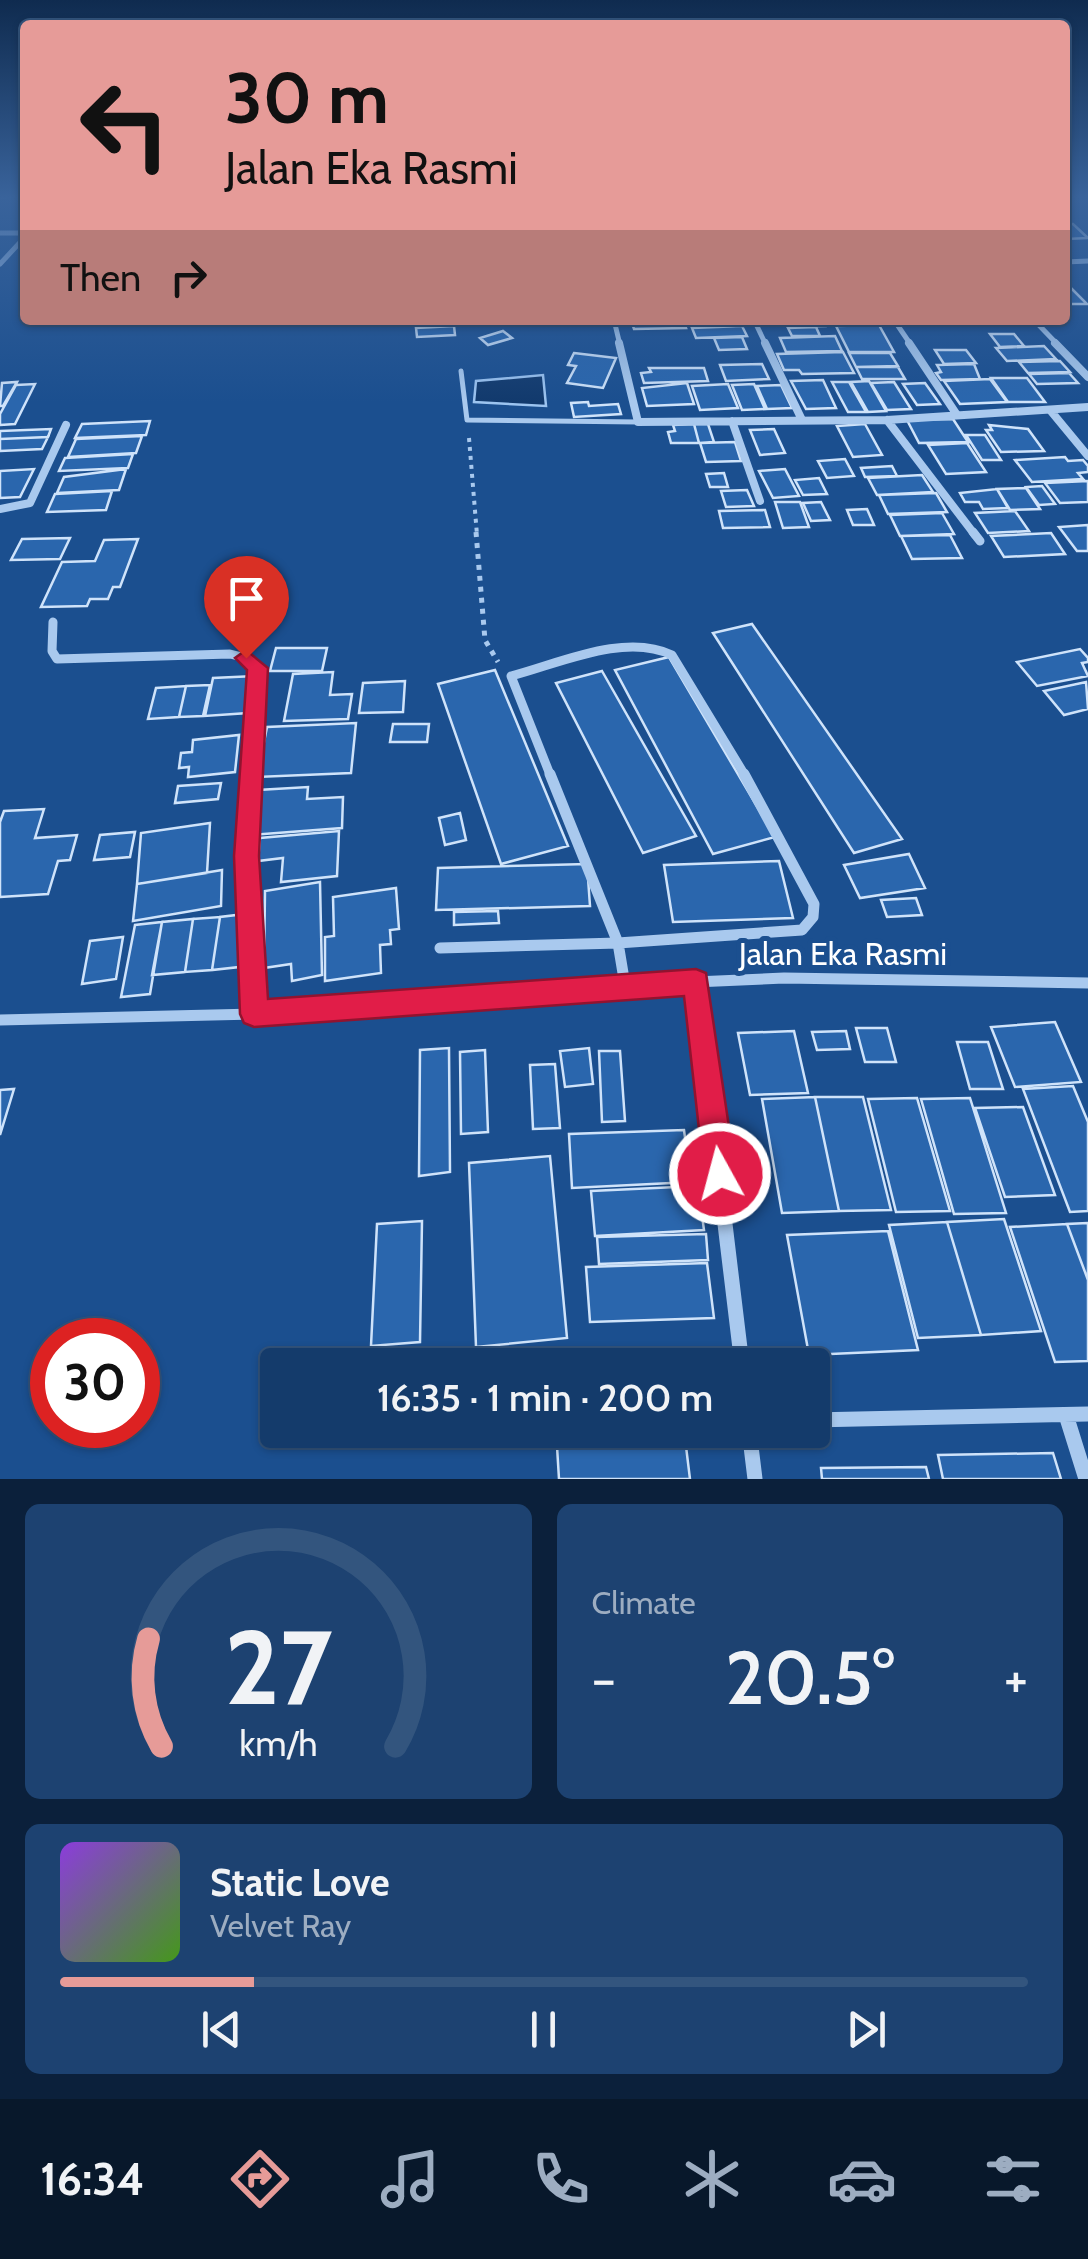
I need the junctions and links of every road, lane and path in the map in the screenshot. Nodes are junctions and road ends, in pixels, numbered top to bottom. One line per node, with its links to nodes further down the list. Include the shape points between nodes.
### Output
1 (615, 325): 14 (street)
2 (756, 325): 11 (street)
3 (897, 325): 9 (street)
4 (1039, 325): 6 (street)
5 (460, 372): 10 (lane)
6 (1088, 377)
7 (1088, 407): 8 (street)
8 (1050, 410): 9 (street); 16 (street)
9 (957, 415): 12 (street)
10 (467, 420): 14 (lane); 21 (path, via 485,640)
11 (802, 420): 12 (street); 13 (street)
12 (887, 420): 19 (street)
13 (732, 421): 14 (street); 17 (street)
14 (638, 422)
15 (66, 425): 18 (street, via 30,503)
16 (1088, 456)
17 (760, 501)
18 (0, 509)
19 (980, 541)
20 (53, 622): 27 (street, via 57,659 230,654 258,668 246,856)
21 (511, 676): 22 (street); 22 (street, via 636,646 667,650 814,904 802,930)
22 (618, 943): 23 (street); 26 (street)
23 (440, 948)
24 (696, 982): 25 (street, Jalan Eka Rasmi); 26 (street, Jalan Eka Rasmi); 29 (street)
25 (1088, 983)
26 (626, 985): 27 (street, Jalan Eka Rasmi)
27 (254, 1014): 28 (street, Jalan Eka Rasmi)
28 (0, 1020)
29 (740, 1348)
30 (1088, 1414): 31 (street)
31 (1066, 1415): 32 (street); 35 (street)
32 (830, 1420)
33 (751, 1448): 34 (street)
34 (754, 1479)
35 (1086, 1479)

